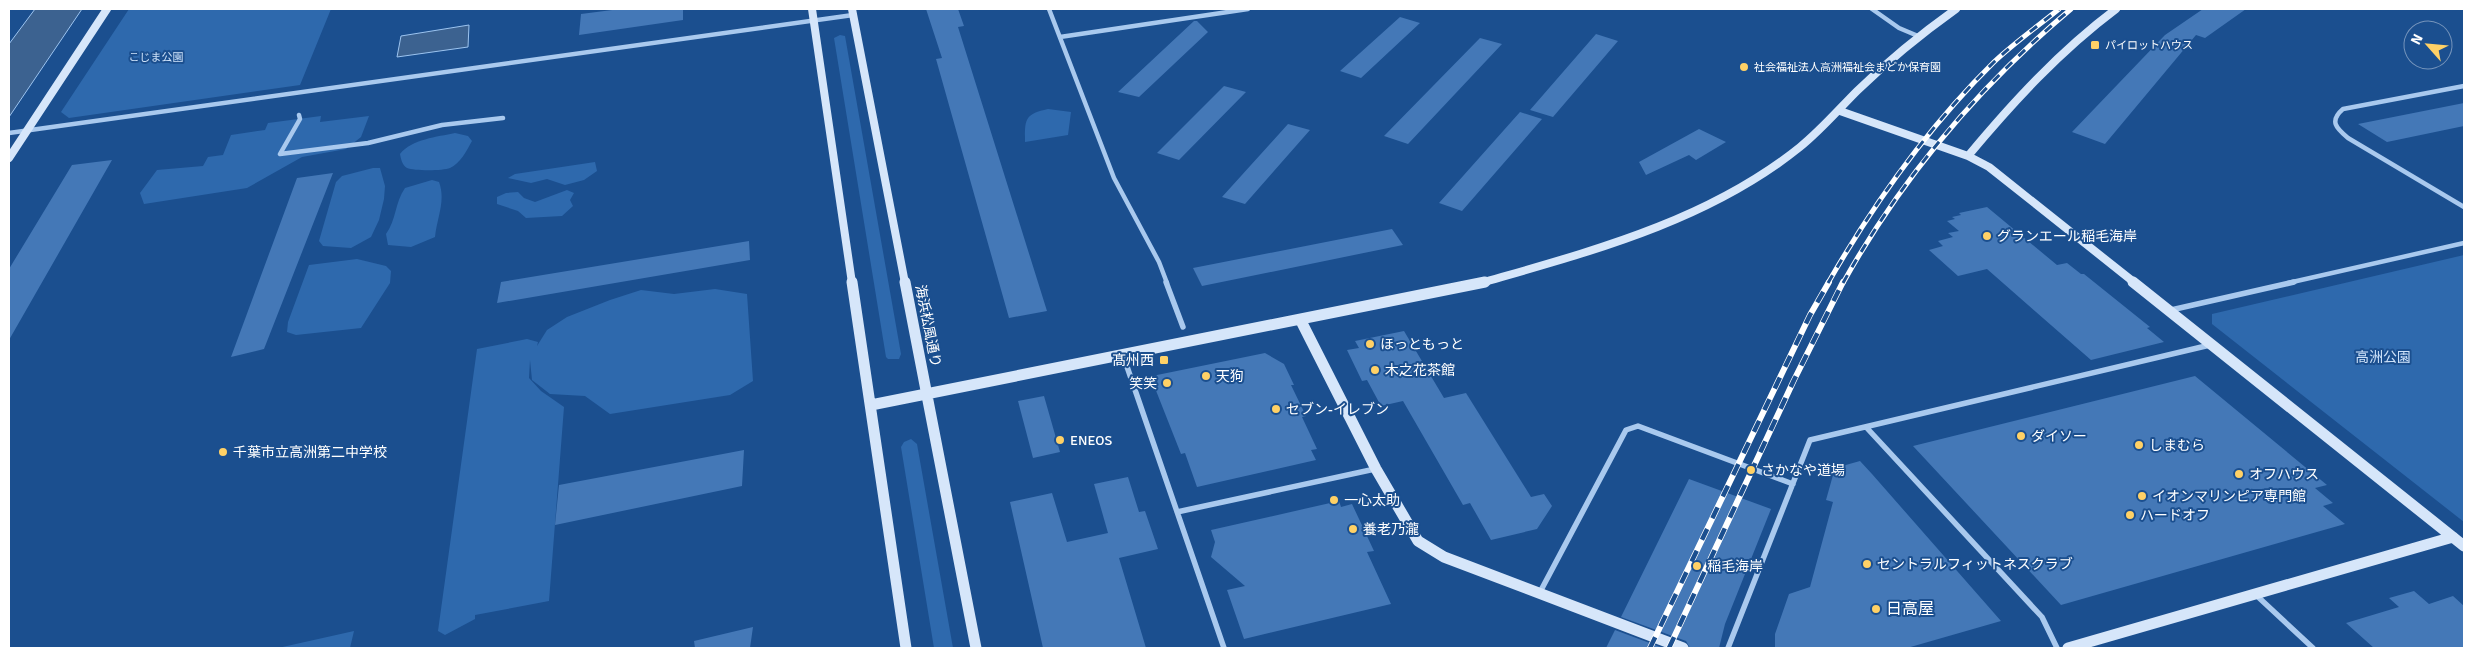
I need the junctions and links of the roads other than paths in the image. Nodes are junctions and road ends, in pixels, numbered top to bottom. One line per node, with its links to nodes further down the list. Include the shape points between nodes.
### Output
1 (107, 9): 16 (street)
2 (812, 9): 9 (street)
3 (1049, 9): 11 (street)
4 (1248, 9): 11 (street)
5 (1872, 9): 10 (street, via 1899,28)
6 (1956, 9): 10 (street)
7 (2116, 9): 18 (street, via 2059,55 2022,92)
8 (852, 12): 9 (street); 27 (street, 海浜松風通り)
9 (814, 21): 16 (street); 28 (street)
10 (1918, 36): 13 (street, via 1856,92)
11 (1060, 37): 24 (street, via 1114,178 1159,262)
12 (2464, 86): 20 (street, via 2344,109 2334,121 2337,129 2348,138)
13 (1840, 111): 18 (street); 23 (street, via 1799,148 1760,174 1701,208 1621,242 1468,287)
14 (299, 115): 15 (street, via 300,120 280,154 368,143 442,125)
15 (503, 118)
16 (28, 130): 17 (street); 19 (street)
17 (9, 132)
18 (1968, 156): 22 (street, via 1989,167)
19 (9, 158)
20 (2464, 207)
21 (2464, 243): 22 (street)
22 (2170, 310): 25 (street)
23 (1300, 319): 26 (street); 30 (street)
24 (1183, 327)
25 (2213, 345): 29 (street); 33 (street)
26 (1123, 354): 27 (street); 32 (street)
27 (927, 394): 28 (street); 38 (street, 海浜松風通り)
28 (871, 405): 37 (street)
29 (1866, 428): 31 (street, via 1810,440); 42 (street, via 2042,617)
30 (1376, 468): 32 (street); 35 (street, via 1418,541 1444,558)
31 (1793, 484): 35 (street, via 1638,426 1626,430); 41 (street)
32 (1177, 512): 39 (street)
33 (2453, 537): 34 (street); 36 (street)
34 (2464, 546)
35 (1538, 594): 40 (street)
36 (2256, 595): 43 (street); 44 (street)
37 (906, 648)
38 (976, 648)
39 (1224, 648)
40 (1683, 648)
41 (1728, 648)
42 (2057, 648)
43 (2068, 648)
44 (2313, 648)

